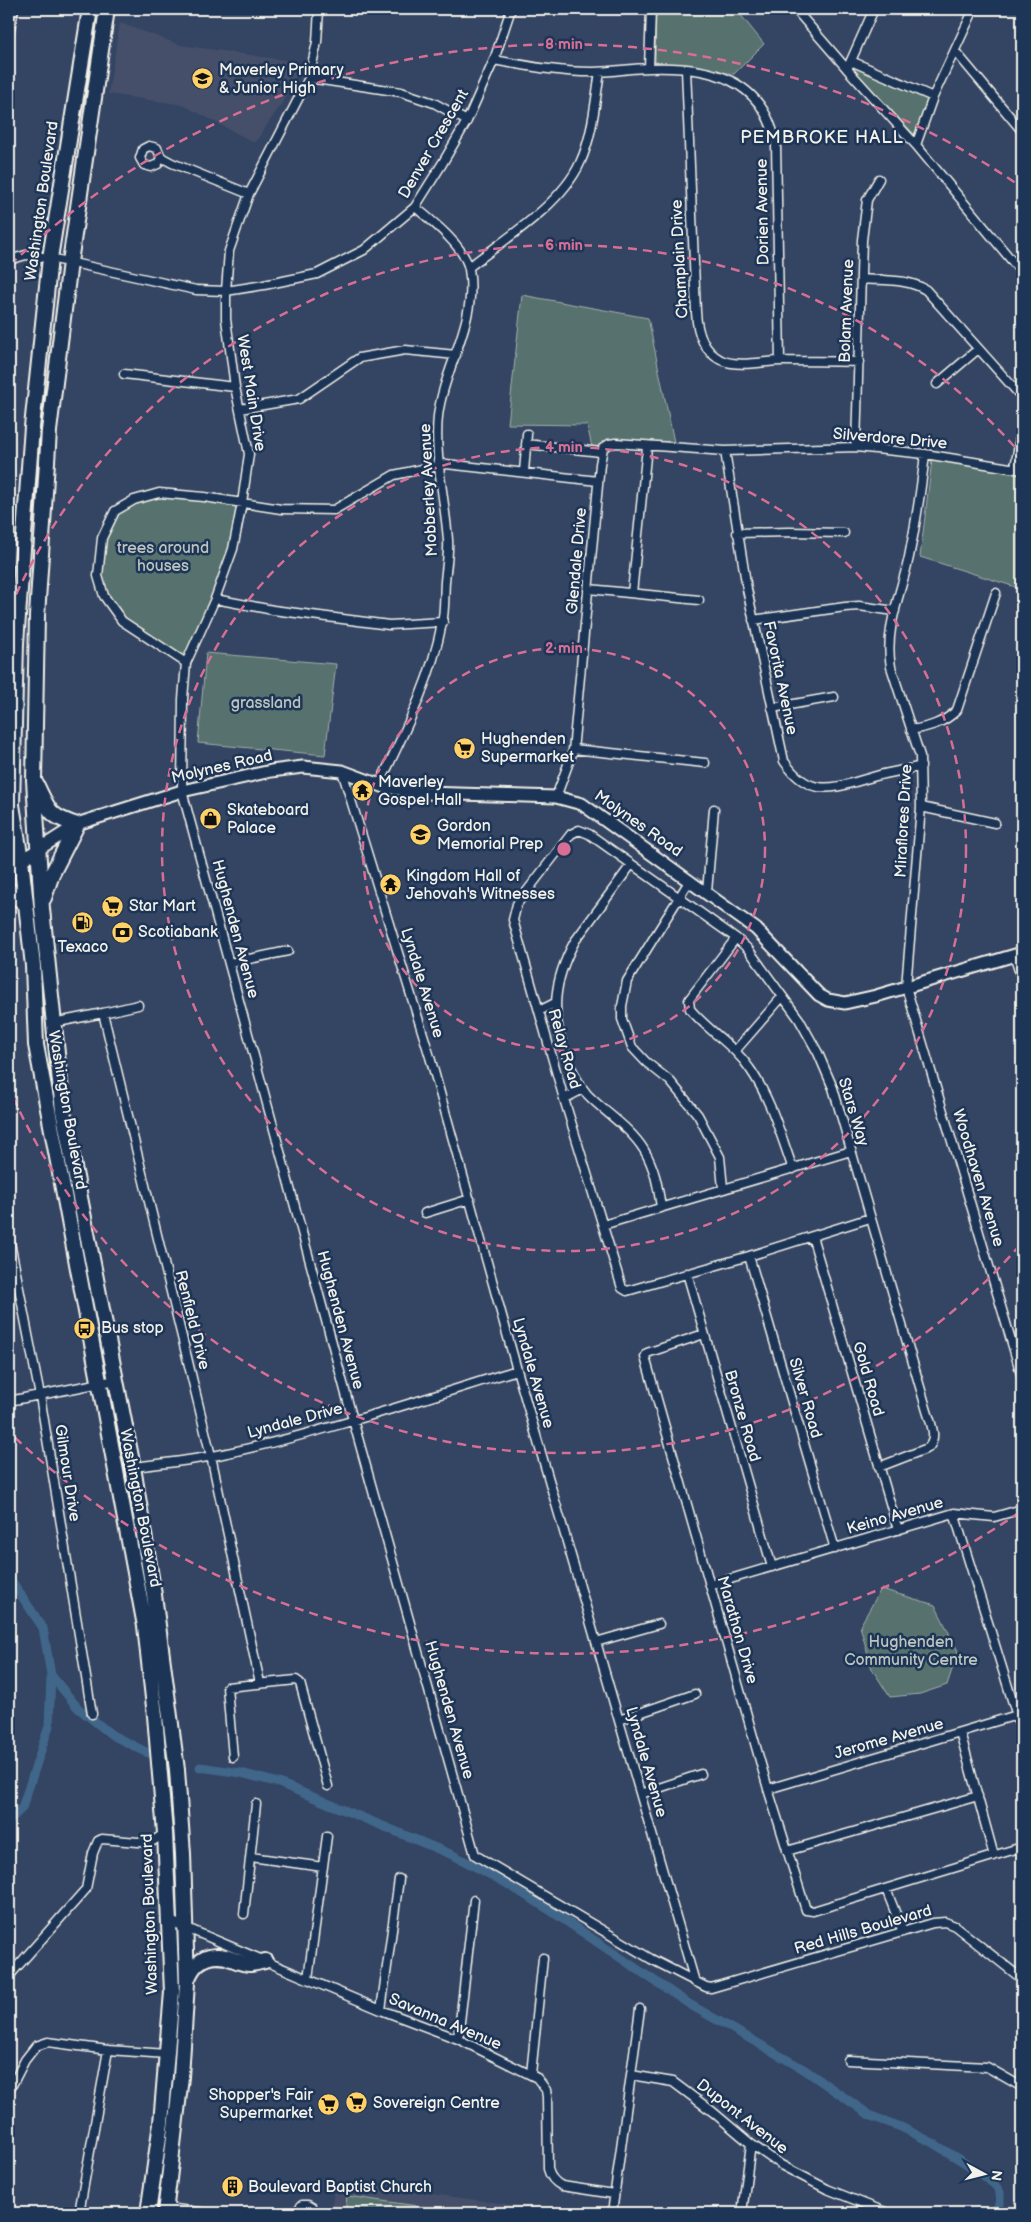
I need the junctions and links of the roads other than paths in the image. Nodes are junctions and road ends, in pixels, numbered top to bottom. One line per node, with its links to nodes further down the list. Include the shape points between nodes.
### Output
1 (14, 9): 10 (street)
2 (90, 9): 27 (highway, Washington Boulevard)
3 (107, 9): 29 (highway, Washington Boulevard)
4 (319, 9): 18 (street, West Main Drive, via 317,42)
5 (511, 9): 12 (street, Denver Crescent)
6 (651, 9): 14 (street)
7 (794, 9): 16 (street)
8 (874, 9): 13 (street)
9 (974, 9): 11 (street)
10 (9, 35)
11 (955, 51): 19 (street); 21 (street)
12 (494, 60): 17 (street, Dorien Avenue, via 561,71); 20 (street, Denver Crescent)
13 (850, 61): 16 (street); 19 (street)
14 (649, 68): 15 (street, Dorien Avenue); 17 (street, Dorien Avenue)
15 (686, 69): 36 (street, Dorien Avenue, via 718,74 736,83 752,95 769,118 776,144); 36 (street, Champlain Drive, via 697,327 703,342 722,360 736,363)
16 (847, 69): 22 (street)
17 (600, 72): 30 (street, via 588,141 570,181 535,216)
18 (309, 78): 20 (street, via 401,92 434,103); 25 (street, West Main Drive)
19 (933, 97): 22 (street)
20 (467, 122): 26 (street, Denver Crescent)
21 (1022, 132)
22 (916, 145): 31 (street)
23 (161, 157): 25 (street)
24 (879, 179): 32 (street, Bolam Avenue, via 867,200)
25 (249, 194): 33 (street, West Main Drive, via 229,251)
26 (415, 207): 30 (street, via 438,226); 33 (street, Denver Crescent, via 364,250 317,274)
27 (50, 258): 28 (street, Denver Crescent, via 26,255); 29 (street, Denver Crescent); 80 (highway, Washington Boulevard, via 32,427 16,643)
28 (9, 260)
29 (70, 262): 33 (street, Denver Crescent, via 196,290); 74 (highway, Washington Boulevard, via 49,431 37,616)
30 (469, 267): 35 (street, Mobberley Avenue, via 467,312)
31 (1022, 273)
32 (861, 279): 34 (street, via 917,285 926,290); 37 (street, Bolam Avenue)
33 (226, 290): 40 (street, West Main Drive, via 226,319)
34 (977, 350): 39 (street); 41 (street, via 1020,394)
35 (456, 355): 42 (street, via 405,350 359,358 299,399); 51 (street, Mobberley Avenue, via 438,413 436,438)
36 (780, 361): 37 (street, Champlain Drive)
37 (859, 362): 47 (street, Bolam Avenue)
38 (124, 374): 40 (street)
39 (937, 384)
40 (235, 387): 42 (street, West Main Drive)
41 (1022, 400)
42 (240, 408): 55 (street, West Main Drive, via 248,454)
43 (1022, 426): 52 (street)
44 (527, 434): 45 (street)
45 (526, 444): 49 (street); 53 (street)
46 (647, 447): 48 (street); 49 (street, via 609,444); 59 (street)
47 (856, 447): 48 (street, Silverdore Drive); 50 (street, Silverdore Drive)
48 (725, 451): 56 (street, Favorita Avenue)
49 (601, 452): 54 (street, Glendale Drive)
50 (925, 454): 52 (street, Silverdore Drive); 63 (street, Miraflores Drive, via 914,528)
51 (443, 465): 53 (street); 55 (street, via 394,475 334,510 282,509); 65 (street, Mobberley Avenue, via 448,541)
52 (1019, 469)
53 (524, 472): 54 (street)
54 (598, 481): 58 (street, Glendale Drive)
55 (242, 503): 61 (street, West Main Drive, via 233,548); 66 (street, via 159,493 134,500 116,511 102,538 98,576 104,596 122,621)
56 (737, 533): 57 (street); 64 (street, Favorita Avenue)
57 (844, 534)
58 (589, 589): 59 (street); 70 (street, Glendale Drive)
59 (632, 593): 62 (street)
60 (996, 593): 69 (street, via 957,710 949,718 931,726)
61 (215, 599): 65 (street, via 389,625); 66 (street, West Main Drive)
62 (698, 600)
63 (895, 611): 64 (street, via 859,606); 69 (street, Miraflores Drive, via 889,652)
64 (753, 620): 68 (street, Favorita Avenue)
65 (443, 622): 75 (street, Mobberley Avenue, via 421,698)
66 (186, 663): 76 (street, West Main Drive)
67 (834, 697): 68 (street)
68 (772, 708): 72 (street, Favorita Avenue, via 784,761 792,773 814,787 825,789 848,785)
69 (911, 730): 72 (street, Miraflores Drive)
70 (573, 749): 71 (street); 77 (street, Glendale Drive)
71 (705, 763)
72 (921, 766): 78 (street, Miraflores Drive)
73 (342, 771): 75 (main road, Molynes Road); 76 (main road, Molynes Road, via 303,767); 111 (street, Lyndale Avenue, via 430,1056)
74 (34, 780): 82 (highway, via 53,814); 84 (highway, Washington Boulevard)
75 (379, 785): 77 (main road, Molynes Road, via 426,793)
76 (182, 790): 82 (main road, Molynes Road); 96 (street, Hughenden Avenue)
77 (556, 797): 87 (main road, Molynes Road, via 592,810)
78 (921, 807): 81 (street); 98 (street, Miraflores Drive)
79 (714, 809): 89 (street)
80 (10, 811): 85 (highway, Washington Boulevard)
81 (996, 823)
82 (77, 825): 84 (main road, Molynes Road); 92 (highway, via 52,874)
83 (579, 830): 86 (street, Stars Way); 102 (street, Relay Road, via 571,834 517,904 513,916)
84 (37, 849): 85 (main road, Molynes Road); 92 (highway, Washington Boulevard)
85 (13, 864): 91 (highway, Washington Boulevard)
86 (631, 865): 90 (street, Stars Way); 100 (street, via 571,948 560,976)
87 (690, 880): 89 (main road, Molynes Road); 90 (street)
88 (9, 890): 91 (highway)
89 (707, 892): 98 (main road, Molynes Road, via 756,929 819,995 828,1000 845,1003)
90 (679, 897): 93 (street, Stars Way); 110 (street, via 627,981 622,1019 632,1047 670,1081 698,1115 720,1157)
91 (26, 905): 124 (highway, Washington Boulevard, via 33,966 36,1045)
92 (42, 908): 104 (highway, Washington Boulevard)
93 (736, 938): 99 (street, Stars Way, via 748,949); 105 (street, via 691,997 689,1005 693,1013)
94 (288, 950): 96 (street)
95 (1018, 954): 97 (street); 98 (main road, Molynes Road)
96 (230, 963): 127 (street, Hughenden Avenue)
97 (1022, 980)
98 (906, 987): 122 (street, Woodhaven Avenue)
99 (782, 997): 105 (street); 108 (street, Stars Way, via 800,1019 824,1067)
100 (555, 1003): 102 (street); 106 (street, via 563,1047)
101 (138, 1005): 103 (street)
102 (539, 1011): 107 (street, Relay Road)
103 (102, 1013): 104 (street); 128 (street, Renfield Drive)
104 (53, 1023): 123 (highway, Washington Boulevard, via 63,1111)
105 (735, 1051): 109 (street, via 762,1089)
106 (583, 1088): 107 (street); 112 (street, via 643,1149 657,1180)
107 (564, 1099): 115 (street, Relay Road)
108 (851, 1151): 109 (street); 114 (street, Stars Way)
109 (793, 1169): 110 (street)
110 (724, 1188): 112 (street)
111 (470, 1199): 113 (street); 121 (street, Lyndale Avenue)
112 (661, 1207): 115 (street)
113 (425, 1213)
114 (870, 1218): 116 (street); 130 (street, Stars Way, via 933,1433 933,1442 928,1448)
115 (603, 1225): 119 (street, Relay Road, via 622,1288 627,1291)
116 (812, 1236): 118 (street); 130 (street, Gold Road)
117 (9, 1237): 125 (street, Gilmour Drive)
118 (749, 1256): 119 (street); 134 (street, Silver Road)
119 (687, 1273): 120 (street, Bronze Road)
120 (704, 1334): 135 (street, Bronze Road); 136 (street, Marathon Drive, via 646,1354)
121 (517, 1370): 127 (street, Lyndale Drive); 138 (street, Lyndale Avenue)
122 (1022, 1377)
123 (116, 1380): 124 (street); 129 (highway, Washington Boulevard)
124 (100, 1383): 125 (street); 153 (highway, Washington Boulevard, via 145,1626)
125 (40, 1396): 126 (street); 141 (street, Gilmour Drive)
126 (9, 1401)
127 (353, 1420): 128 (street, Lyndale Drive); 157 (street, Hughenden Avenue)
128 (211, 1456): 129 (street, Lyndale Drive); 139 (street, Renfield Drive)
129 (133, 1467): 166 (highway, Washington Boulevard, via 177,1770)
130 (879, 1467): 133 (street, Gold Road)
131 (1022, 1509): 132 (street, via 994,1517)
132 (954, 1513): 133 (street, Keino Avenue); 142 (street, Keino Avenue)
133 (898, 1530): 134 (street, Keino Avenue)
134 (835, 1548): 135 (street, Keino Avenue)
135 (772, 1567): 136 (street, Keino Avenue)
136 (710, 1585): 149 (street, Marathon Drive)
137 (659, 1624): 138 (street)
138 (596, 1642): 143 (street, Lyndale Avenue)
139 (260, 1683): 146 (street, via 227,1687); 148 (street, via 296,1680 300,1683)
140 (695, 1694): 143 (street)
141 (92, 1714)
142 (1017, 1715): 144 (street, Jerome Avenue); 145 (street, Keino Avenue)
143 (619, 1720): 150 (street, Lyndale Avenue)
144 (960, 1732): 149 (street, Jerome Avenue); 151 (street)
145 (1022, 1732)
146 (233, 1757)
147 (701, 1774): 150 (street)
148 (328, 1786)
149 (768, 1789): 156 (street, Marathon Drive)
150 (640, 1794): 173 (street, Lyndale Avenue)
151 (978, 1796): 156 (street); 158 (street)
152 (256, 1804): 159 (street)
153 (165, 1833): 165 (highway, Washington Boulevard); 170 (street, via 150,1843 98,1841 86,1889)
154 (327, 1836): 160 (street)
155 (1022, 1848): 158 (street)
156 (788, 1851): 162 (street, Marathon Drive, via 809,1912)
157 (475, 1855): 173 (street, Red Hills Boulevard)
158 (994, 1856): 162 (street)
159 (250, 1857): 160 (street); 164 (street)
160 (323, 1867): 171 (street)
161 (400, 1879): 176 (street)
162 (886, 1889): 167 (street)
163 (474, 1900): 177 (street)
164 (244, 1914)
165 (168, 1920): 166 (street, Savanna Avenue); 179 (highway, Washington Boulevard, via 172,1992)
166 (184, 1929): 169 (street, Savanna Avenue); 174 (highway, Washington Boulevard)
167 (903, 1932): 172 (street, Red Hills Boulevard, via 946,1922); 173 (street, Red Hills Boulevard, via 711,1988)
168 (543, 1958): 181 (street)
169 (264, 1961): 171 (street, Savanna Avenue); 174 (highway, via 249,1964 210,1956 190,1972)
170 (9, 1976)
171 (308, 1979): 176 (street, Savanna Avenue)
172 (1022, 1979)
173 (695, 1982)
174 (187, 1983): 188 (highway, Washington Boulevard, via 182,2077)
175 (640, 2009): 182 (street)
176 (381, 2010): 177 (street, Savanna Avenue)
177 (458, 2039): 181 (street, Savanna Avenue)
178 (108, 2050): 179 (street); 184 (street, via 48,2042 36,2046); 189 (street)
179 (167, 2054): 190 (highway, Washington Boulevard)
180 (848, 2060): 183 (street, via 987,2067)
181 (531, 2074): 186 (street, Savanna Avenue, via 546,2090 548,2169 552,2180 562,2186)
182 (631, 2075): 185 (street, Dupont Avenue, via 673,2082); 186 (street)
183 (1022, 2087)
184 (9, 2091)
185 (751, 2144): 187 (street, Dupont Avenue, via 781,2166); 195 (street)
186 (614, 2194): 194 (street)
187 (870, 2210): 196 (street, Dupont Avenue)
188 (166, 2211): 191 (street)
189 (79, 2213)
190 (148, 2213)
191 (207, 2213)
192 (295, 2213): 193 (street, via 302,2205 308,2204 314,2208)
193 (313, 2213)
194 (612, 2213)
195 (742, 2213)
196 (888, 2213)

